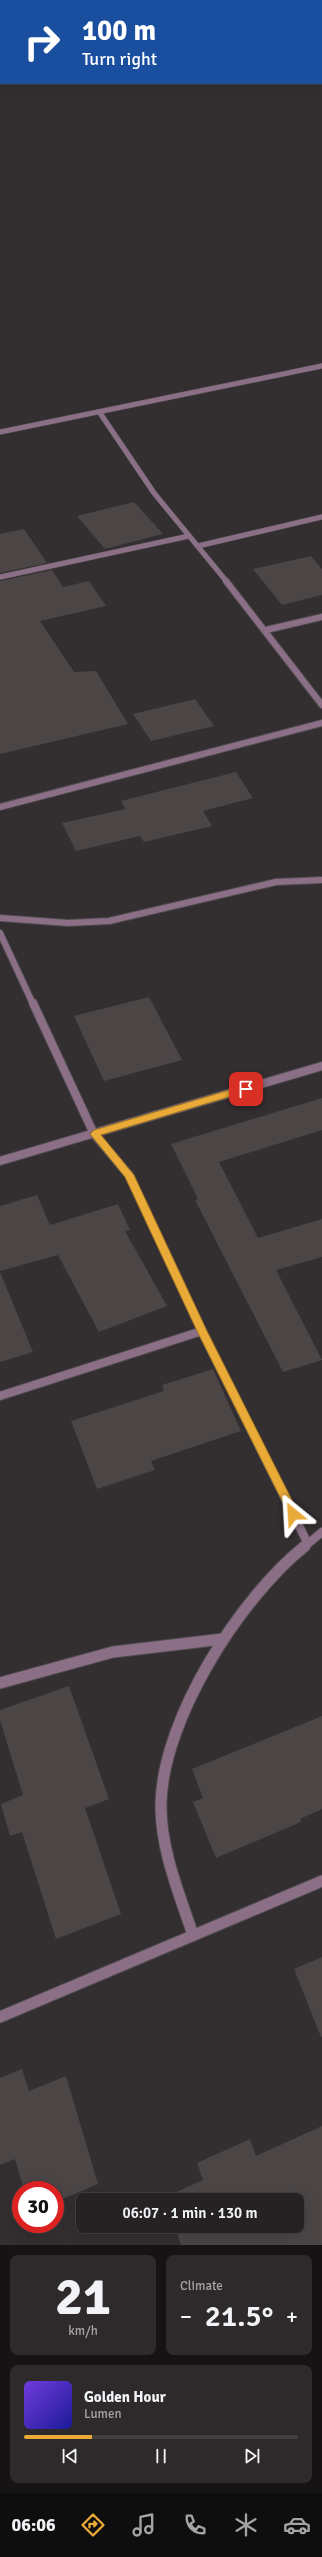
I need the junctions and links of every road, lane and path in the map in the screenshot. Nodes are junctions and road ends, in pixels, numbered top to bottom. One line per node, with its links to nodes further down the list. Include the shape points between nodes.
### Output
1 (322, 366): 2 (street)
2 (100, 414): 3 (street); 5 (street, via 154,493)
3 (0, 432)
4 (322, 517): 6 (street)
5 (189, 536): 6 (street); 7 (street)
6 (198, 546): 9 (street)
7 (0, 577)
8 (322, 616): 9 (street)
9 (266, 630): 10 (street)
10 (322, 705)
11 (322, 723): 12 (street)
12 (0, 807)
13 (322, 880): 14 (street, via 276,882 109,921 85,924)
14 (0, 918)
15 (0, 933): 17 (street)
16 (322, 1066): 17 (street)
17 (94, 1134): 18 (street); 19 (street, via 129,1175)
18 (0, 1161)
19 (202, 1331): 20 (street); 22 (street)
20 (0, 1396)
21 (322, 1532): 22 (street)
22 (307, 1542): 23 (street, via 255,1596)
23 (224, 1639): 24 (street, via 113,1652); 26 (street, via 185,1712 167,1762 161,1803 172,1870)
24 (0, 1683)
25 (322, 1881): 26 (street, via 236,1914)
26 (193, 1935): 27 (street)
27 (0, 2017)

